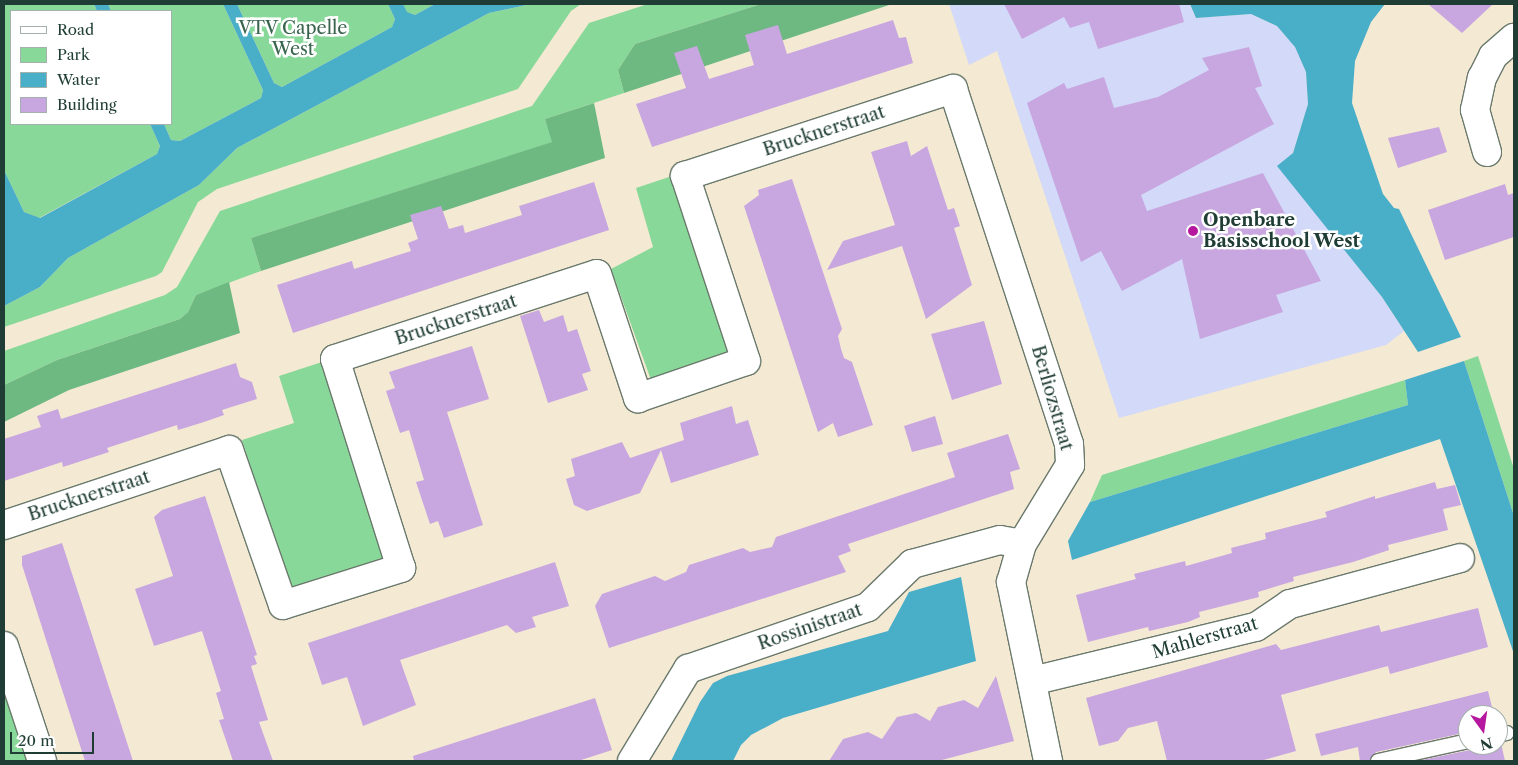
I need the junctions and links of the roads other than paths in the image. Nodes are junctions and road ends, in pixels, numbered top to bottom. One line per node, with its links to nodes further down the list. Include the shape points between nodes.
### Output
1 (1514, 38): 3 (street, via 1494,56 1482,78 1475,110)
2 (953, 89): 4 (street, Brucknerstraat, via 685,176 746,361 638,398 597,274 335,359 401,568 283,605 229,450); 5 (street, Berliozstraat, via 1069,444 1070,465)
3 (1487, 152)
4 (4, 525)
5 (1022, 544): 8 (street, Berliozstraat, via 1011,582); 11 (street, Rossinistraat, via 1000,540 912,564 868,607 688,669)
6 (1460, 558): 8 (street, Mahlerstraat, via 1290,604 1256,627)
7 (4, 646): 10 (street)
8 (1032, 681): 12 (street, Berliozstraat)
9 (1458, 744): 13 (lane)
10 (42, 761)
11 (632, 761)
12 (1048, 761)
13 (1378, 761)

